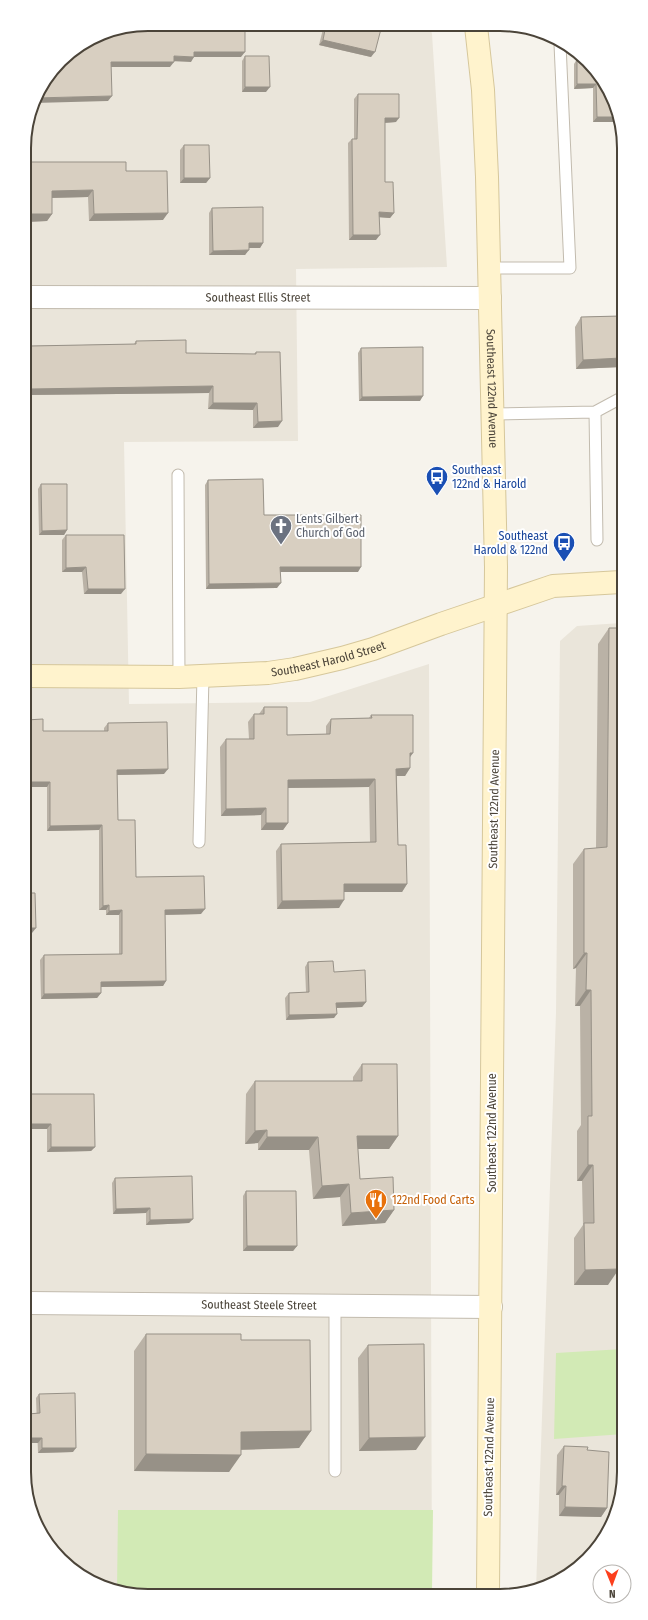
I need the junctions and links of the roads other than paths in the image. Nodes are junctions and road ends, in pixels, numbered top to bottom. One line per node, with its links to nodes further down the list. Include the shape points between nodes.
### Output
1 (477, 31): 3 (main road, Southeast 122nd Avenue, via 483,90)
2 (560, 48): 3 (lane, via 570,268)
3 (490, 268): 5 (main road, Southeast 122nd Avenue)
4 (31, 297): 5 (street, Southeast Ellis Street)
5 (490, 298): 8 (main road, Southeast 122nd Avenue)
6 (617, 400): 7 (lane)
7 (595, 412): 8 (lane); 10 (lane)
8 (492, 414): 12 (main road, Southeast 122nd Avenue)
9 (178, 475): 15 (lane)
10 (597, 540)
11 (617, 582): 12 (main road, Southeast Harold Street, via 553,586)
12 (496, 605): 14 (main road, Southeast Harold Street, via 373,649 318,665 268,673); 19 (main road, Southeast 122nd Avenue)
13 (31, 676): 15 (main road, Southeast Harold Street)
14 (203, 676): 15 (main road, Southeast Harold Street); 16 (lane)
15 (179, 678)
16 (199, 842)
17 (31, 1303): 18 (street, Southeast Steele Street)
18 (335, 1306): 19 (street, Southeast Steele Street); 20 (lane)
19 (491, 1307): 21 (main road, Southeast 122nd Avenue)
20 (335, 1470)
21 (488, 1589)

